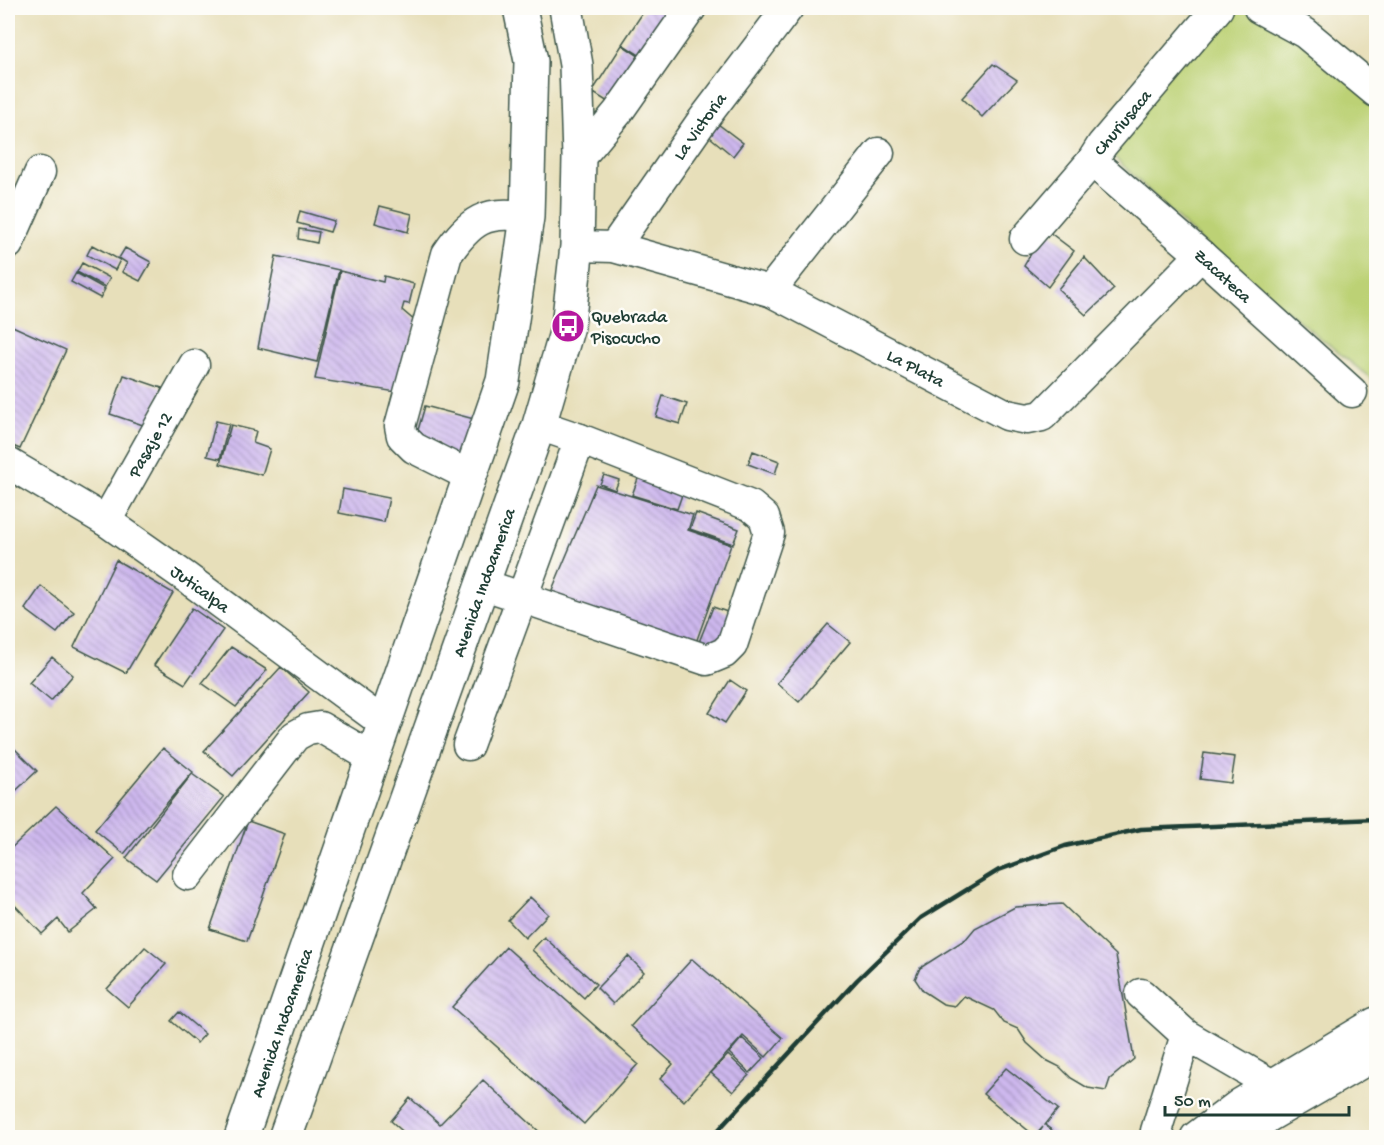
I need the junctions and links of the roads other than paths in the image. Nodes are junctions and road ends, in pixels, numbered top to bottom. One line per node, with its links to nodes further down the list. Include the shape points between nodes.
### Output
1 (520, 8): 12 (main road, Avenida Indoamerica, via 531,62)
2 (566, 8): 9 (main road, Avenida Indoamerica, via 576,65)
3 (691, 8): 9 (street, via 618,112)
4 (788, 8): 16 (street, La Victoria, via 702,121)
5 (1218, 8): 10 (street, Churiusaca)
6 (1259, 8): 7 (street, via 1305,33)
7 (1377, 92)
8 (879, 153): 18 (street)
9 (579, 157): 15 (main road, Avenida Indoamerica)
10 (1092, 161): 13 (street, Churiusaca); 17 (street, Zacateca)
11 (40, 172): 14 (street)
12 (527, 218): 24 (main road, Avenida Indoamerica, via 503,381); 24 (street, via 506,213 480,220 460,235 447,254 400,426 402,436 414,448)
13 (1025, 239)
14 (8, 244)
15 (577, 246): 16 (street, La Plata); 21 (main road, Avenida Indoamerica, via 568,326)
16 (614, 247): 18 (street, La Plata)
17 (1201, 255): 18 (street, La Plata, via 1042,416 1027,419 1007,415); 20 (street, Zacateca)
18 (770, 291)
19 (194, 365): 25 (street, Pasaje 12)
20 (1352, 392)
21 (539, 425): 22 (street); 26 (main road, Avenida Indoamerica)
22 (580, 439): 27 (street); 27 (street, via 751,506 764,518 769,533 732,645 707,660)
23 (8, 464): 25 (street, Juticalpa)
24 (470, 476): 28 (main road, Avenida Indoamerica)
25 (106, 521): 28 (street, Juticalpa)
26 (482, 584): 27 (street); 38 (main road, Avenida Indoamerica)
27 (522, 598): 29 (street)
28 (385, 724): 30 (main road, Avenida Indoamerica)
29 (468, 745)
30 (373, 758): 31 (street, via 320,727 295,736); 37 (main road, Avenida Indoamerica)
31 (188, 875)
32 (1141, 994): 34 (street)
33 (1377, 1024): 36 (main road)
34 (1186, 1035): 36 (street); 39 (street, via 1156,1131)
35 (1377, 1053): 41 (main road, via 1267,1116)
36 (1274, 1086): 40 (main road)
37 (241, 1137)
38 (285, 1137)
39 (1160, 1137)
40 (1197, 1137)
41 (1239, 1137)

